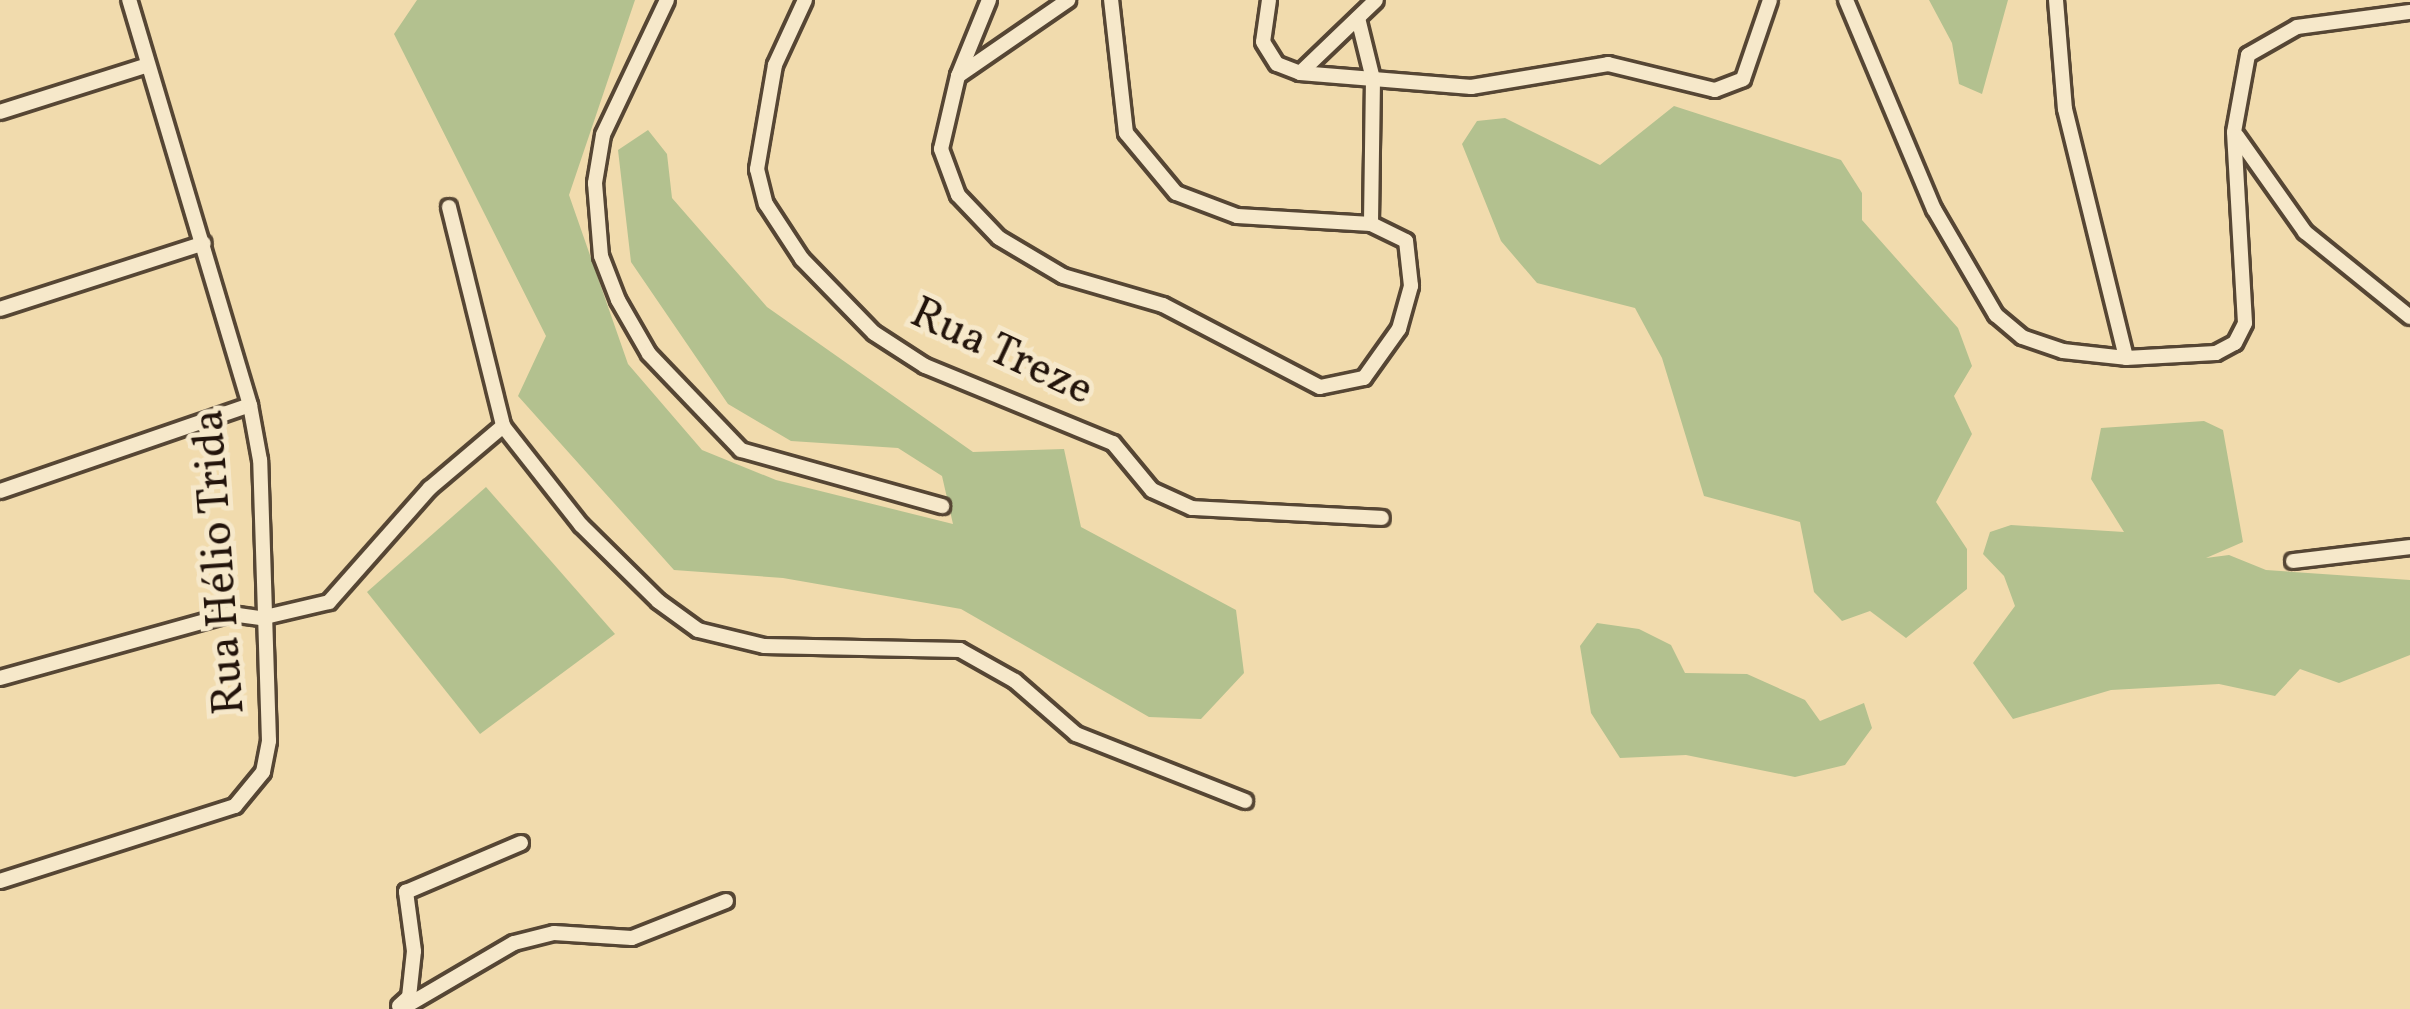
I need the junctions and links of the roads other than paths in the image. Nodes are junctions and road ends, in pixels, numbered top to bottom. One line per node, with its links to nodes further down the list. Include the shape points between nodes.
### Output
1 (129, 0): 14 (street, Rua Hélio Trida)
2 (667, 0): 29 (street, via 603,135 594,216 618,300 650,354 741,450)
3 (805, 0): 30 (street, Rua Treze, via 775,64 757,169 766,204 802,259 874,333 926,366 1113,443 1152,490 1192,508)
4 (988, 0): 16 (street)
5 (1068, 0): 16 (street)
6 (1111, 0): 21 (street, via 1122,119 1137,153 1176,193 1275,223)
7 (1269, 0): 15 (street, via 1263,42 1277,64)
8 (1376, 0): 13 (street)
9 (1770, 0): 17 (street, via 1743,80 1715,90 1608,64 1471,87)
10 (1846, 0): 25 (street, via 1934,209 1984,299 2022,337)
11 (2056, 0): 25 (street, via 2065,110)
12 (2410, 12): 19 (street, via 2296,27 2257,45 2239,76)
13 (1358, 18): 15 (street); 17 (street)
14 (148, 65): 18 (street); 22 (street, Rua Hélio Trida)
15 (1300, 74): 17 (street)
16 (958, 76): 21 (street, via 941,149 958,195 999,238 1064,276 1163,305 1320,387 1364,378 1400,329 1412,252)
17 (1373, 80): 21 (street)
18 (0, 112)
19 (2234, 132): 24 (street, via 2305,232); 25 (street, via 2245,323 2234,343 2216,352)
20 (448, 207): 27 (street)
21 (1371, 224)
22 (204, 243): 23 (street); 26 (street, Rua Hélio Trida)
23 (0, 310)
24 (2410, 316)
25 (2126, 358)
26 (250, 405): 28 (street); 33 (street, Rua Hélio Trida, via 260,460)
27 (503, 427): 33 (street, via 386,533 342,592 320,606); 35 (street, via 619,566 698,630 764,646 960,650 1015,681 1076,734)
28 (0, 491)
29 (942, 506)
30 (1382, 518)
31 (2410, 547): 32 (street)
32 (2293, 561)
33 (261, 618): 34 (street, via 231,614); 37 (street, Rua Hélio Trida, via 269,741 251,791 235,806)
34 (0, 678)
35 (1245, 800)
36 (520, 843): 39 (street, via 406,892 413,972)
37 (0, 881)
38 (726, 901): 39 (street, via 632,938 554,932 514,943)
39 (398, 1009)

